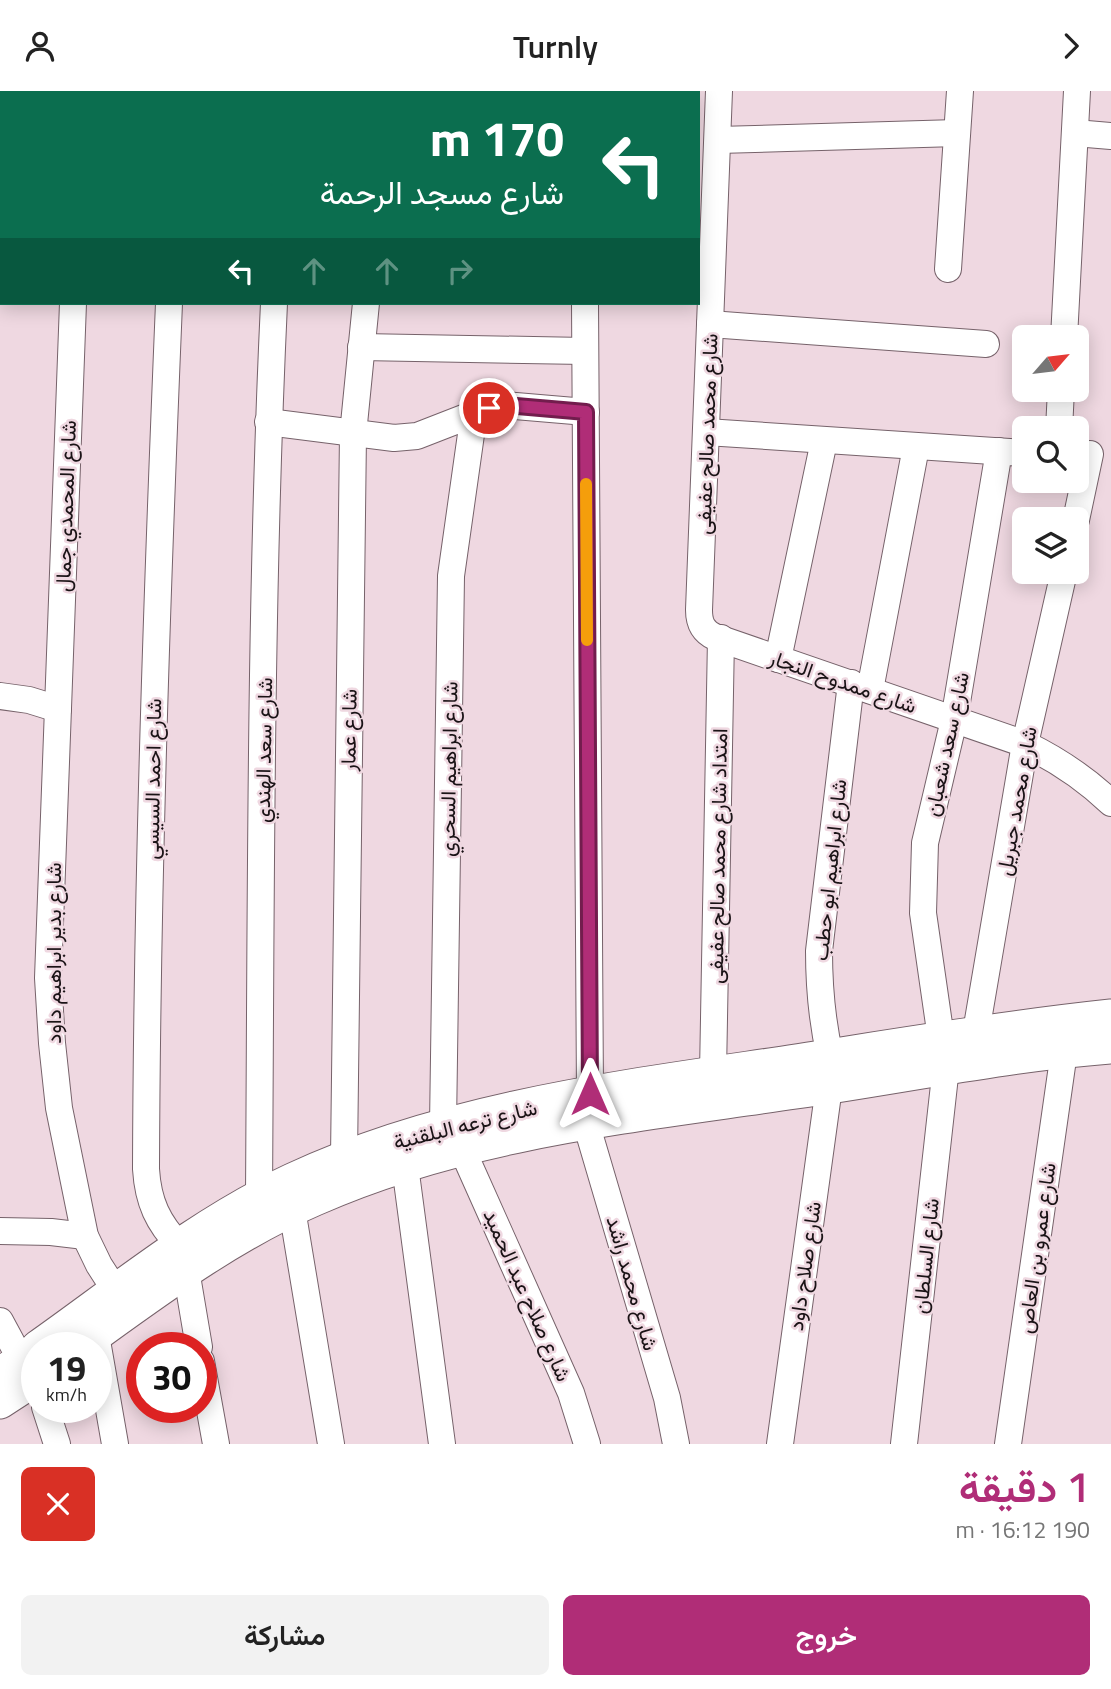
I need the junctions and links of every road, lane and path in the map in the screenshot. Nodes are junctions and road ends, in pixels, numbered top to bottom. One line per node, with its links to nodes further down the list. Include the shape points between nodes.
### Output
1 (719, 91): 7 (street, شارع محمد صالح عفيفى)
2 (960, 91): 4 (street)
3 (1077, 91): 5 (street)
4 (957, 133): 7 (street); 8 (street)
5 (1075, 133): 6 (street); 15 (street)
6 (1111, 137)
7 (718, 141): 14 (street, شارع محمد صالح عفيفى)
8 (948, 269)
9 (73, 305): 34 (street, شارع المحمدي جمال)
10 (169, 305): 53 (street, شارع احمد السيسي, via 155,639 146,1170 154,1212)
11 (274, 305): 21 (street, شارع سعد الهندي)
12 (366, 305): 17 (street, شارع عمار)
13 (585, 305): 18 (street, شارع محمد راشد)
14 (710, 324): 16 (street); 22 (street, شارع محمد صالح عفيفى)
15 (1065, 325)
16 (986, 344)
17 (361, 347): 18 (street); 23 (street, شارع عمار)
18 (585, 351): 19 (street, شارع محمد راشد)
19 (586, 412): 20 (street, via 504,405); 45 (street, شارع محمد راشد)
20 (474, 413): 23 (street, via 417,436); 46 (street, شارع ابراهيم السحري, via 451,576)
21 (268, 422): 23 (street); 49 (street, شارع سعد الهندي)
22 (706, 432): 24 (street); 30 (street, شارع محمد صالح عفيفى, via 699,618 709,634)
23 (353, 434): 47 (street, شارع عمار)
24 (824, 441): 25 (street); 31 (street)
25 (916, 447): 26 (street); 32 (street, شارع ابراهيم ابو حطب)
26 (1011, 452): 35 (street, شارع سعد شعبان)
27 (1093, 455): 28 (street)
28 (1079, 507)
29 (1061, 584): 36 (street, شارع محمد جبريل)
30 (721, 638): 31 (street, شارع ممدوح النجار); 44 (street, امتداد شارع محمد صالح عفيفى)
31 (778, 659): 32 (street, شارع ممدوح النجار)
32 (861, 687): 35 (street, شارع ممدوح النجار); 43 (street, شارع ابراهيم ابو حطب, via 819,951)
33 (0, 696): 34 (street)
34 (58, 709): 52 (street, شارع بدير ابراهيم داود, via 48,978 51,1043)
35 (954, 720): 36 (street, شارع ممدوح النجار); 42 (street, شارع سعد شعبان, via 925,843 922,878)
36 (1025, 744): 37 (street, شارع ممدوح النجار, via 1075,771); 39 (street, شارع محمد جبريل)
37 (1111, 803)
38 (1111, 1014): 39 (street, شارع ترعه البلقنية)
39 (976, 1032): 42 (street, شارع ترعه البلقنية)
40 (1111, 1047): 41 (street, شارع ترعه البلقنية)
41 (1064, 1052): 42 (street, شارع ترعه البلقنية); 74 (street, شارع عمرو بن العاص)
42 (944, 1053): 43 (street, شارع ترعه البلقنية); 73 (street, شارع السلطان)
43 (829, 1072): 44 (street, شارع ترعه البلقنية); 45 (street, شارع ترعه البلقنية); 72 (street, شارع صلاح داود)
44 (713, 1073): 45 (street, شارع ترعه البلقنية)
45 (588, 1109): 46 (street, شارع ترعه البلقنية, via 494,1113); 71 (street, شارع محمد راشد)
46 (453, 1137): 47 (street, شارع ترعه البلقنية); 48 (street, شارع ترعه البلقنية); 70 (street, شارع صلاح عبد الحميد, via 571,1392)
47 (344, 1159): 49 (street, شارع ترعه البلقنية)
48 (405, 1166): 50 (street, شارع ترعه البلقنية); 69 (street)
49 (259, 1196): 53 (street, شارع ترعه البلقنية)
50 (292, 1209): 53 (street, شارع ترعه البلقنية); 68 (street)
51 (0, 1231): 52 (street)
52 (85, 1236): 54 (street)
53 (183, 1258): 54 (street, شارع ترعه البلقنية); 58 (street)
54 (122, 1302): 56 (street, شارع ترعه البلقنية); 57 (street, شارع ترعه البلقنية)
55 (0, 1321): 59 (street)
56 (83, 1332)
57 (96, 1332)
58 (196, 1332)
59 (21, 1356)
60 (21, 1382): 61 (street, شارع ترعه البلقنية)
61 (0, 1402)
62 (49, 1423): 65 (street)
63 (109, 1423): 66 (street)
64 (211, 1423): 67 (street)
65 (57, 1444)
66 (115, 1444)
67 (215, 1444)
68 (331, 1444)
69 (442, 1444)
70 (587, 1444)
71 (676, 1444)
72 (780, 1444)
73 (904, 1444)
74 (1008, 1444)

